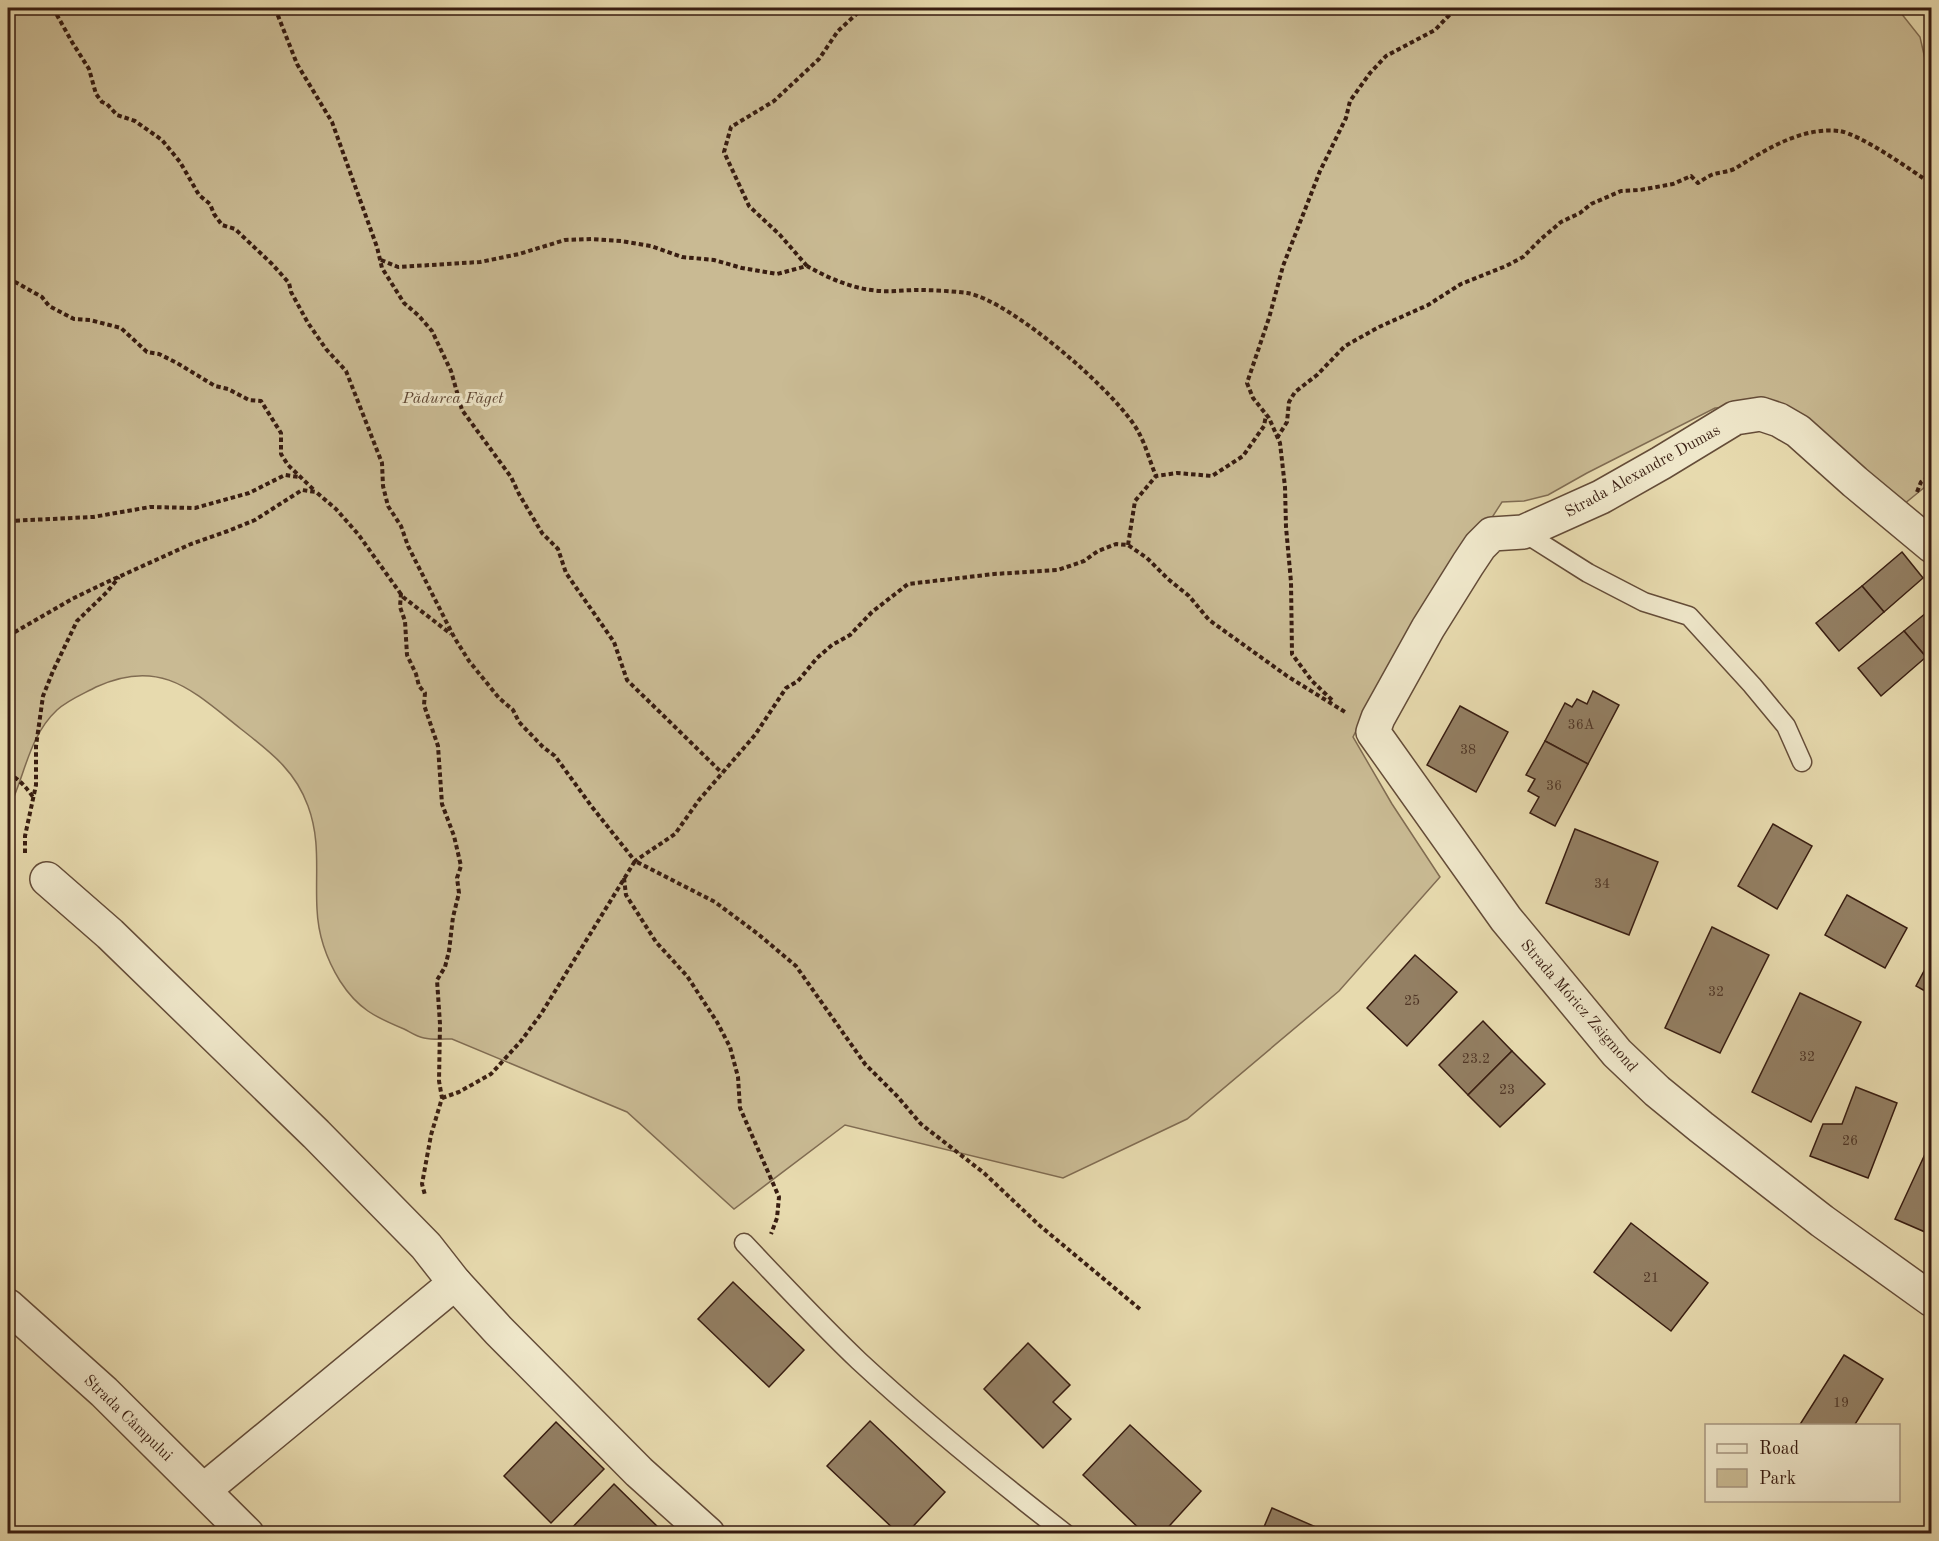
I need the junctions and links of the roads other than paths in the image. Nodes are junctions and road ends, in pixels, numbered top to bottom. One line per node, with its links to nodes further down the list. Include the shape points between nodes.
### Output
1 (1523, 532): 2 (street, Strada Alexandre Dumas, via 1601,496 1735,418 1761,414 1798,431); 3 (street, Strada Alexandre Dumas, via 1492,534 1480,546 1378,718); 4 (lane, via 1644,602 1689,616 1786,726)
2 (1932, 546)
3 (1380, 743): 8 (street, Strada Móricz Zsigmond, via 1506,919 1617,1053 1701,1127)
4 (1802, 762)
5 (48, 879): 7 (street, via 316,1134 426,1246)
6 (744, 1243): 13 (lane, via 859,1361 943,1435)
7 (455, 1283): 10 (street); 12 (street, via 639,1472)
8 (1932, 1300)
9 (8, 1306): 10 (street, Strada Câmpului, via 104,1392)
10 (204, 1490): 11 (street, Strada Câmpului)
11 (247, 1533)
12 (708, 1533)
13 (1066, 1533)

